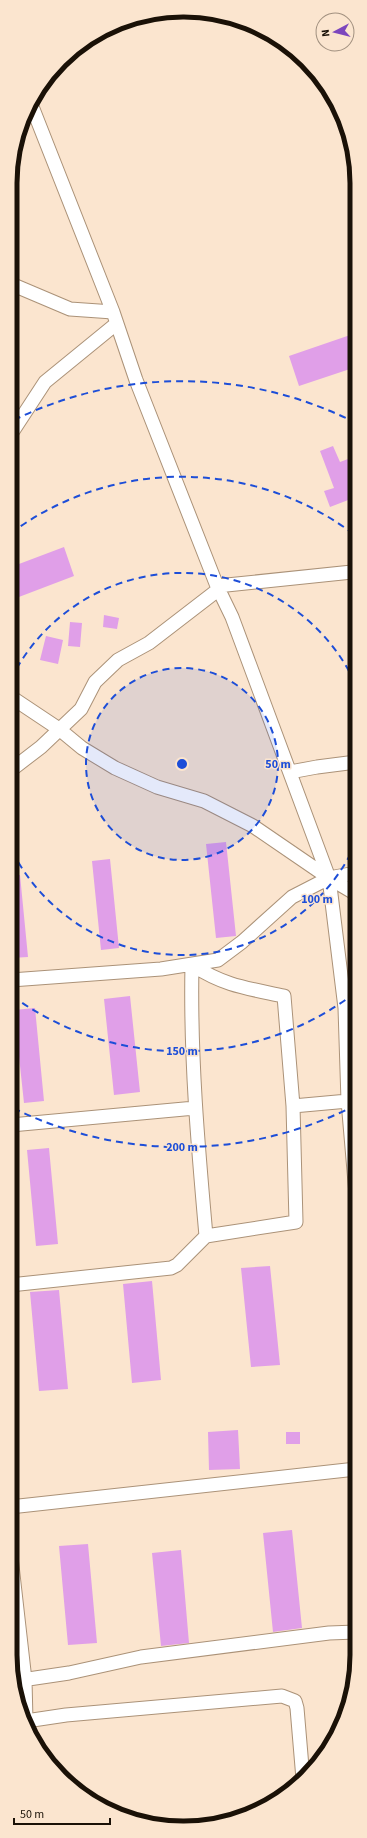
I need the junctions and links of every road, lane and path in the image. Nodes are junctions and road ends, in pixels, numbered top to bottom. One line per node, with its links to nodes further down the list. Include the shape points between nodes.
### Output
1 (34, 111): 3 (street)
2 (17, 287): 3 (street, via 70,309)
3 (115, 318): 4 (street, via 45,382); 6 (street)
4 (17, 425)
5 (350, 572): 6 (street)
6 (220, 588): 8 (street, via 150,644 118,660 94,682 80,709); 11 (street)
7 (17, 701): 8 (street)
8 (59, 729): 10 (street); 13 (street, via 82,748 115,768 157,787 204,801 253,826)
9 (350, 763): 11 (street)
10 (17, 765)
11 (290, 772): 13 (street)
12 (350, 874): 13 (street)
13 (329, 878): 14 (street); 15 (street, via 292,897 218,960); 17 (street)
14 (350, 890)
15 (192, 965): 16 (street); 20 (street, via 232,986 284,996); 21 (street, via 191,1013)
16 (17, 980)
17 (345, 1008): 18 (street); 19 (street)
18 (350, 1014)
19 (348, 1101): 20 (street); 23 (street)
20 (293, 1106): 24 (street, via 296,1222)
21 (195, 1108): 22 (street); 24 (street)
22 (17, 1124)
23 (350, 1124)
24 (206, 1236): 25 (street, via 171,1268)
25 (17, 1284)
26 (350, 1470): 27 (street)
27 (17, 1506)
28 (350, 1632): 30 (street, via 141,1657)
29 (17, 1641): 30 (street)
30 (20, 1681): 31 (street)
31 (22, 1694)
32 (32, 1722): 33 (street, via 66,1715 282,1696 295,1701 297,1708)
33 (301, 1772)

